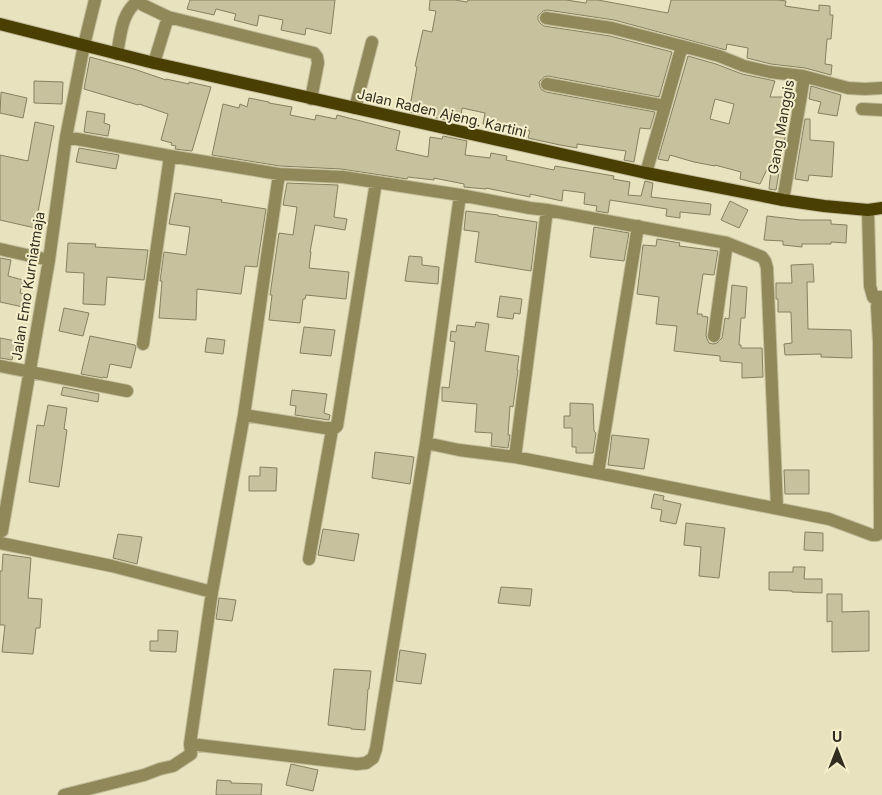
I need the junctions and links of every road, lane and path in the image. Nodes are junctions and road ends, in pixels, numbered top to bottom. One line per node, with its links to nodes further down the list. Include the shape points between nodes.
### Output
1 (94, 0): 7 (street, Jalan Emo Kurniatmaja)
2 (139, 0): 3 (street); 9 (street, via 128,10 122,24)
3 (168, 17): 10 (street); 14 (street, via 314,53 318,63)
4 (546, 18): 8 (street, via 612,28)
5 (0, 24): 7 (main road, Jalan Raden Ajeng. Kartini)
6 (372, 42): 16 (street)
7 (84, 45): 9 (main road, Jalan Raden Ajeng. Kartini); 19 (street, Jalan Emo Kurniatmaja)
8 (682, 46): 11 (street, via 744,66); 15 (street)
9 (117, 54): 10 (main road, Jalan Raden Ajeng. Kartini)
10 (154, 63): 14 (main road, Jalan Raden Ajeng. Kartini)
11 (803, 76): 13 (street, Gang Manggis, via 848,88); 25 (street, Gang Manggis)
12 (547, 84): 15 (street)
13 (882, 88)
14 (311, 99): 16 (main road, Jalan Raden Ajeng. Kartini)
15 (665, 106): 21 (street)
16 (356, 108): 21 (main road, Jalan Raden Ajeng. Kartini)
17 (862, 109): 18 (street)
18 (882, 110)
19 (66, 137): 20 (street); 32 (street, Jalan Emo Kurniatmaja)
20 (170, 156): 22 (street); 35 (street)
21 (646, 173): 25 (main road, Jalan Raden Ajeng. Kartini)
22 (279, 174): 23 (street); 39 (street)
23 (376, 182): 24 (street); 40 (street, via 338,424)
24 (460, 195): 27 (street); 41 (street)
25 (783, 200): 28 (main road, Jalan Raden Ajeng. Kartini)
26 (882, 208): 28 (main road, Jalan Raden Ajeng. Kartini)
27 (547, 210): 29 (street); 42 (street)
28 (868, 210): 33 (street, via 870,286)
29 (638, 226): 30 (street); 43 (street)
30 (727, 243): 34 (street); 44 (street, via 762,257 767,268)
31 (0, 249): 32 (street)
32 (49, 260): 37 (street, Jalan Emo Kurniatmaja)
33 (878, 297): 44 (street, via 879,533 876,536 829,519)
34 (714, 336)
35 (143, 344)
36 (0, 366): 37 (street)
37 (29, 372): 38 (street); 45 (street, Jalan Emo Kurniatmaja)
38 (128, 391)
39 (244, 414): 40 (street); 47 (street)
40 (332, 430): 46 (street)
41 (426, 443): 42 (street); 48 (street, via 373,758 357,764)
42 (515, 457): 43 (street)
43 (598, 473): 44 (street)
44 (777, 508)
45 (1, 534): 47 (street)
46 (308, 559)
47 (212, 592): 48 (street)
48 (190, 744): 49 (street, via 191,754 173,766)
49 (66, 795)

